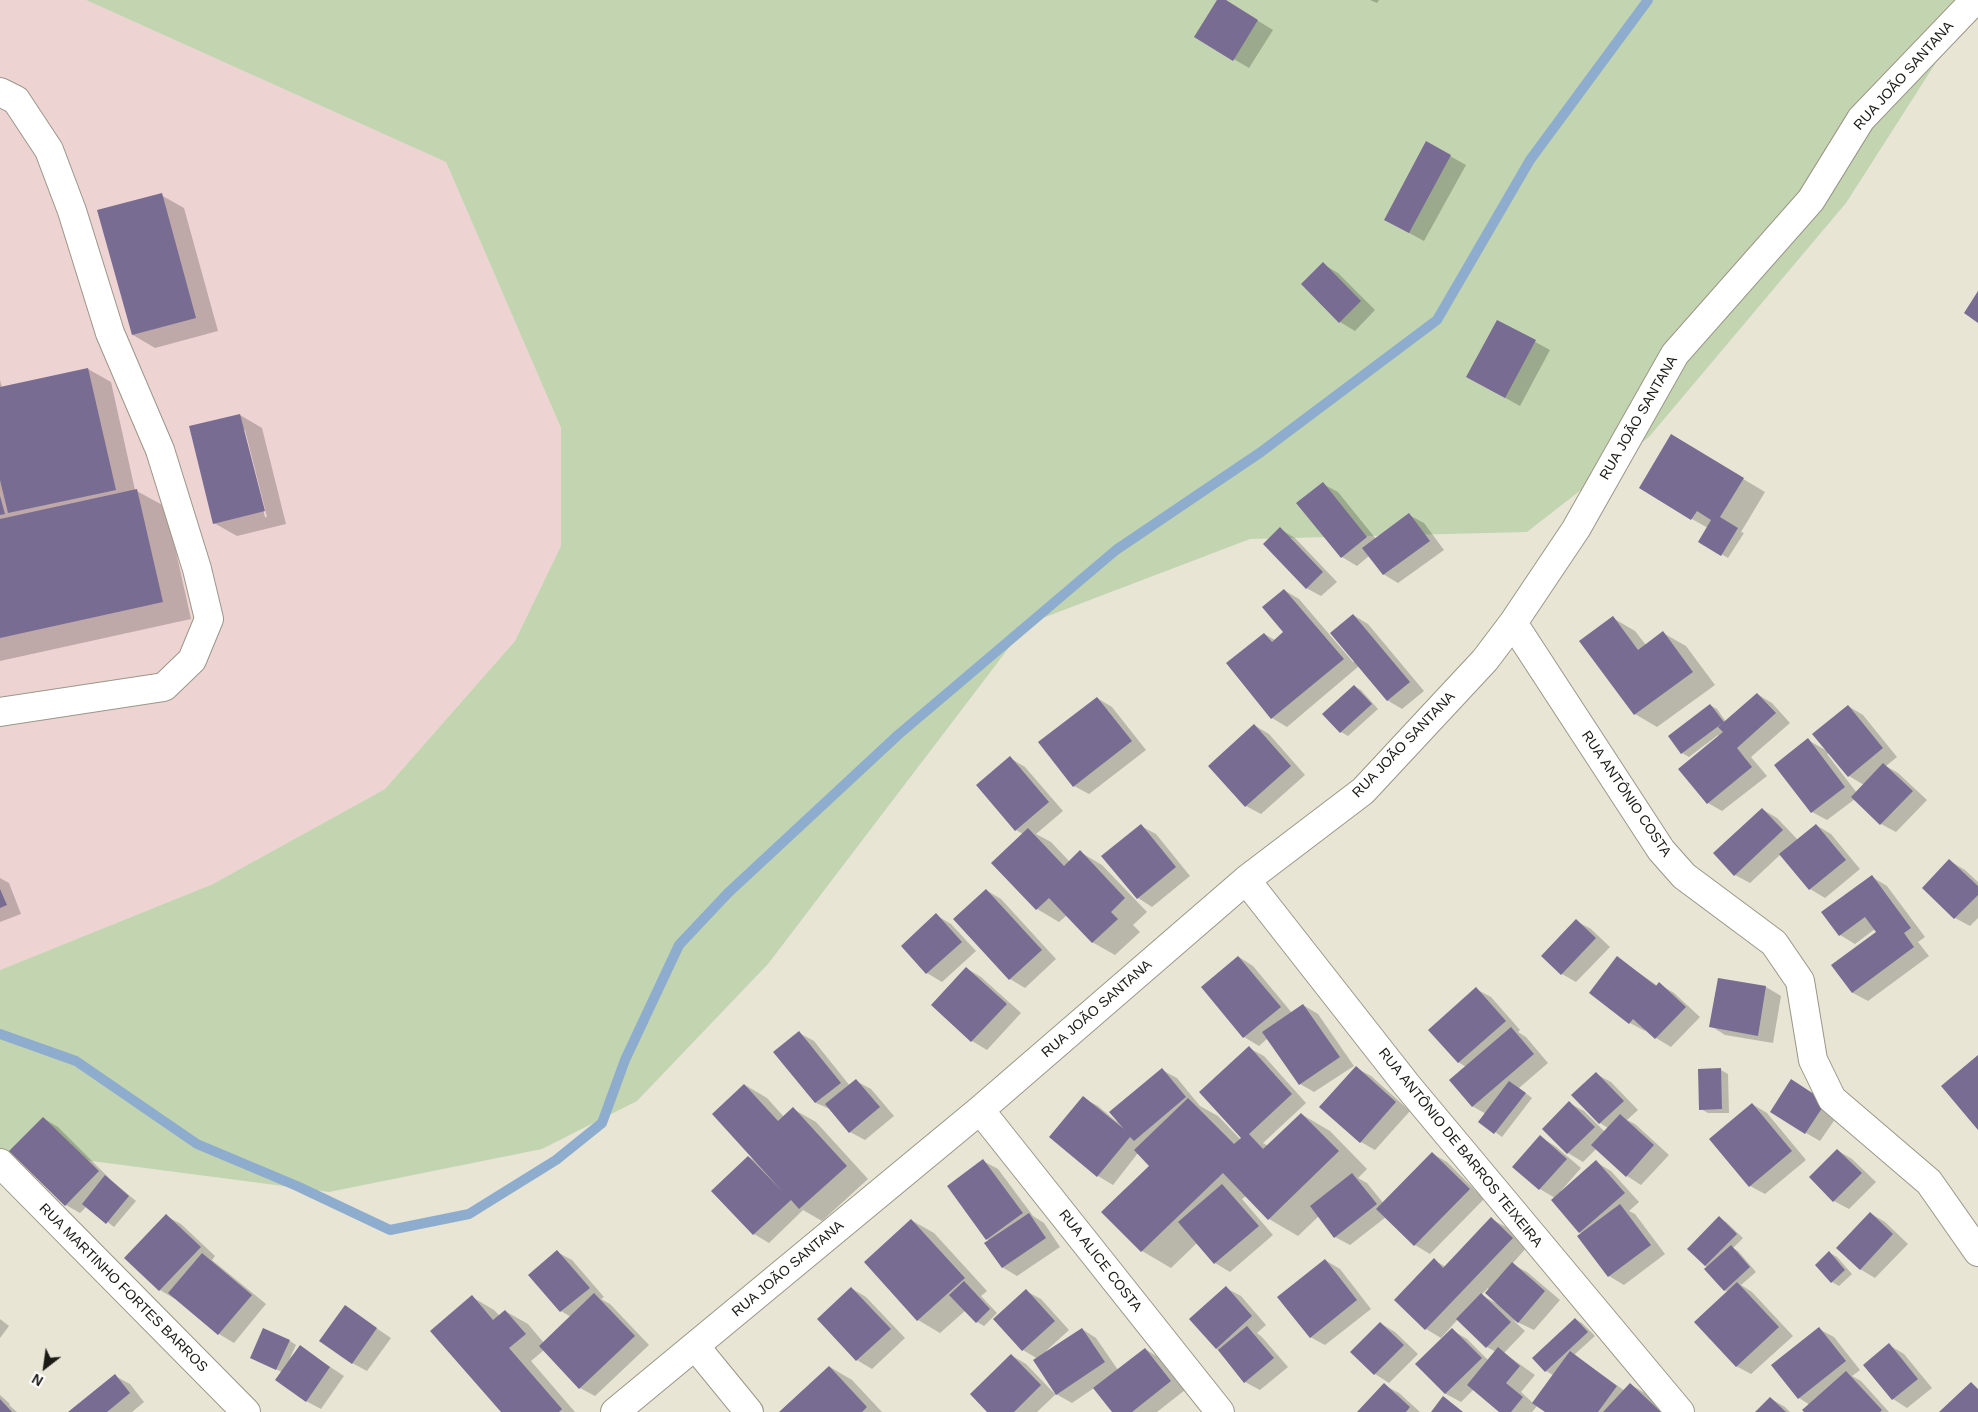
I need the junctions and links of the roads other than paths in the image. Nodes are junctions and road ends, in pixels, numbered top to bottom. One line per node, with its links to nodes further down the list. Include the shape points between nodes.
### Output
1 (1975, 0): 3 (street, RUA JOÃO SANTANA, via 1861,119 1811,200 1675,354 1576,529)
2 (0, 92): 4 (street, via 16,100 49,150 72,211 110,333 160,450 209,619 192,660 164,687)
3 (1513, 623): 5 (street, RUA JOÃO SANTANA, via 1473,673 1363,791); 8 (street, RUA ANTÔNIO COSTA, via 1661,850 1684,876 1774,943 1800,981 1813,1060 1832,1098 1929,1182)
4 (0, 712)
5 (1246, 880): 6 (street, RUA JOÃO SANTANA); 14 (street, RUA ANTÔNIO DE BARROS TEIXEIRA, via 1406,1084)
6 (980, 1110): 9 (street, RUA JOÃO SANTANA); 13 (street, RUA ALICE COSTA)
7 (0, 1163): 10 (street, RUA MARTINHO FORTES BARROS)
8 (1978, 1252)
9 (694, 1346): 11 (street, RUA JOÃO SANTANA); 12 (street)
10 (246, 1412)
11 (615, 1412)
12 (749, 1412)
13 (1220, 1412)
14 (1680, 1412)

